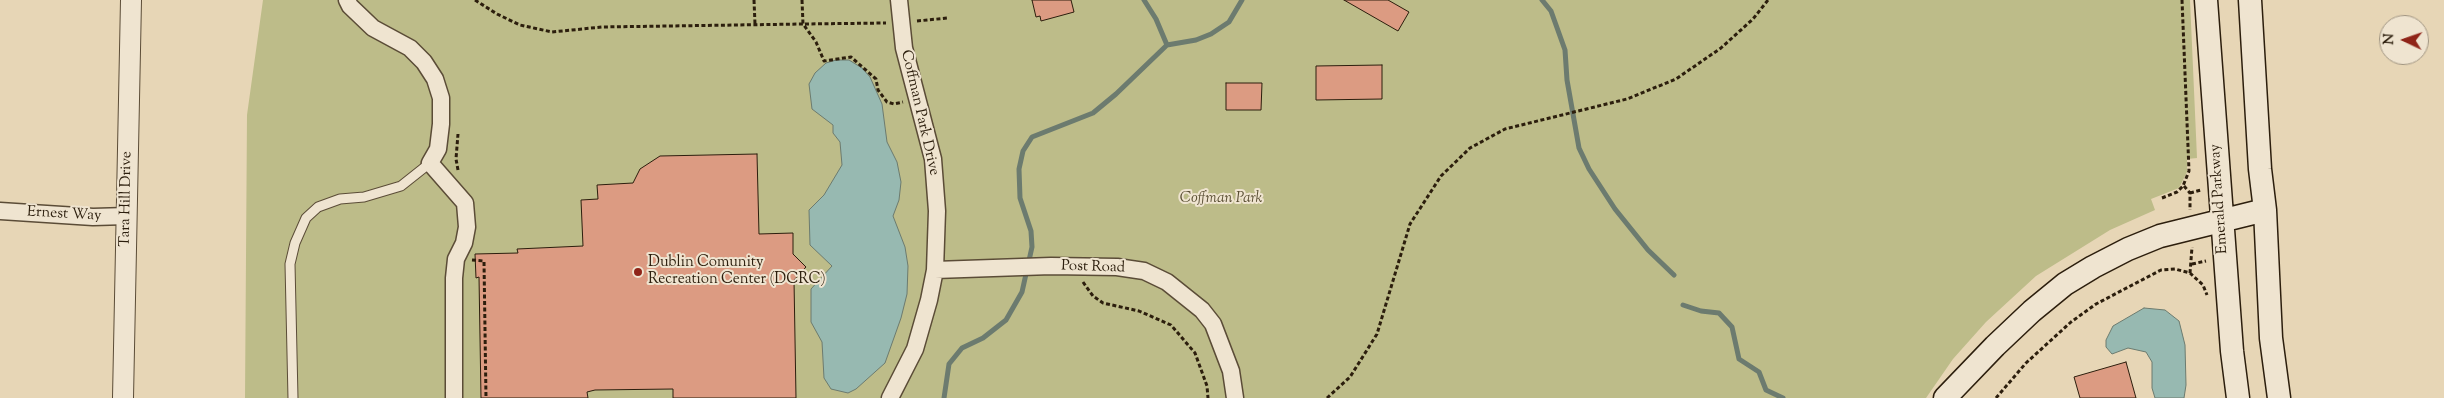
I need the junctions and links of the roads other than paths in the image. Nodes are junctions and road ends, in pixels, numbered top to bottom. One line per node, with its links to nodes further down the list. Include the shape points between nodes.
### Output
1 (131, 0): 9 (street, Tara Hill Drive)
2 (347, 0): 6 (street, via 373,28 410,48 435,79 441,98 441,124 438,149)
3 (900, 0): 11 (street, Coffman Park Drive, via 904,48 933,159 937,211)
4 (2206, 0): 10 (main road, Emerald Parkway)
5 (2250, 0): 7 (main road)
6 (430, 162): 14 (lane, via 401,186 364,197 340,199 318,207 306,218 290,264); 15 (street, via 465,203 466,211 467,227 456,259 454,278)
7 (2265, 210): 10 (main road); 21 (main road, via 2271,338)
8 (0, 211): 9 (street, Ernest Way)
9 (128, 216): 13 (street, Tara Hill Drive)
10 (2222, 219): 12 (main road, via 2160,236 2093,267 2065,284); 20 (main road, Emerald Parkway)
11 (936, 270): 16 (street, Coffman Park Drive, via 915,349); 17 (street, Post Road, via 1051,266 1117,267 1144,271 1167,282 1202,310 1213,324 1231,371)
12 (1995, 346): 18 (main road); 19 (main road)
13 (123, 398)
14 (293, 398)
15 (454, 398)
16 (890, 398)
17 (1235, 398)
18 (1945, 398)
19 (1966, 398)
20 (2238, 398)
21 (2279, 398)

